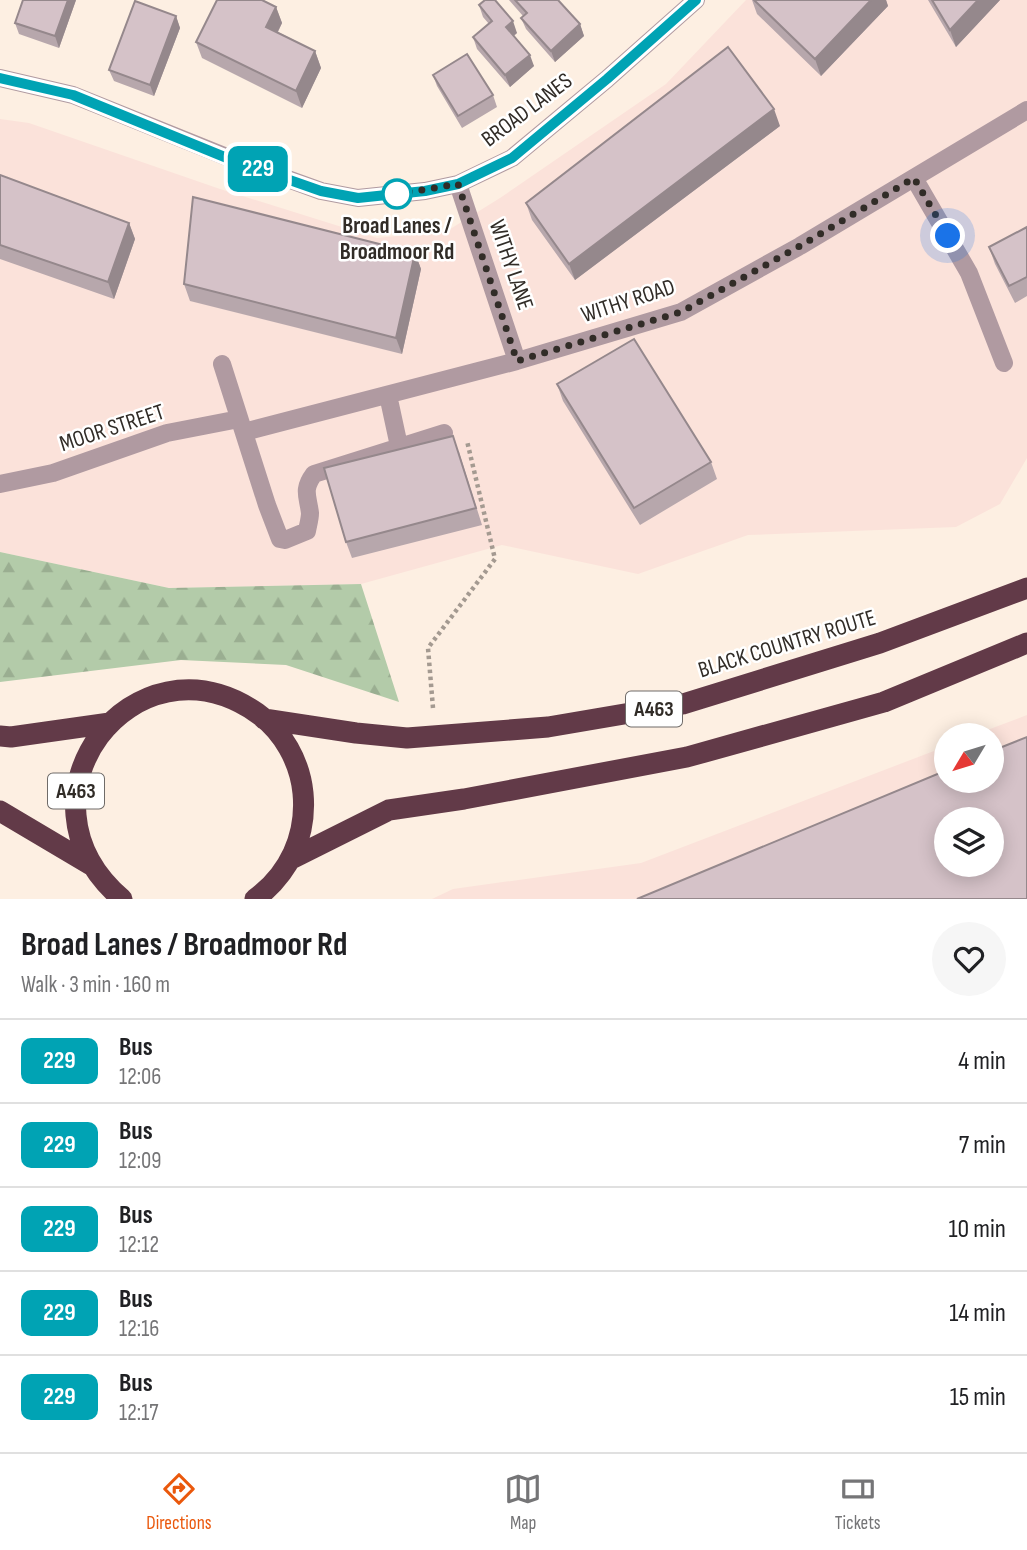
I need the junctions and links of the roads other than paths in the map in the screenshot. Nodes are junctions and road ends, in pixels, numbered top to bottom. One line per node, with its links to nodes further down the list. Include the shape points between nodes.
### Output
1 (696, 0): 5 (street, BROAD LANES, via 512,158)
2 (0, 78): 5 (street, BROAD LANES, via 73,95 321,191 358,198)
3 (1027, 110): 4 (street, WITHY ROAD)
4 (914, 178): 6 (street, WITHY ROAD, via 681,312); 7 (street, via 969,273)
5 (458, 184): 6 (street, WITHY LANE)
6 (517, 361): 9 (street, WITHY ROAD)
7 (1004, 363)
8 (222, 364): 10 (street)
9 (388, 395): 10 (street, WITHY ROAD); 12 (street)
10 (242, 426): 12 (street, via 267,505 280,539 285,540 307,531 307,483 314,474); 13 (street, MOOR STREET, via 167,433 52,473)
11 (444, 433): 12 (street)
12 (399, 446)
13 (0, 484)
14 (1027, 588): 16 (highway, BLACK COUNTRY ROUTE / A463, via 880,643 683,704 548,727 407,738)
15 (1027, 643): 20 (highway, A463, via 884,702 687,757 389,810)
16 (264, 719): 17 (highway, A463, via 220,694 185,691 151,697 130,706); 20 (highway, A463, via 294,759 302,786 300,835)
17 (110, 723): 18 (highway, A463); 21 (highway, A463, via 85,758 78,778 76,824)
18 (0, 736)
19 (0, 811): 21 (highway, A463)
20 (291, 859): 23 (highway, A463, via 281,876)
21 (91, 865): 22 (highway, A463)
22 (122, 899)
23 (255, 899)

